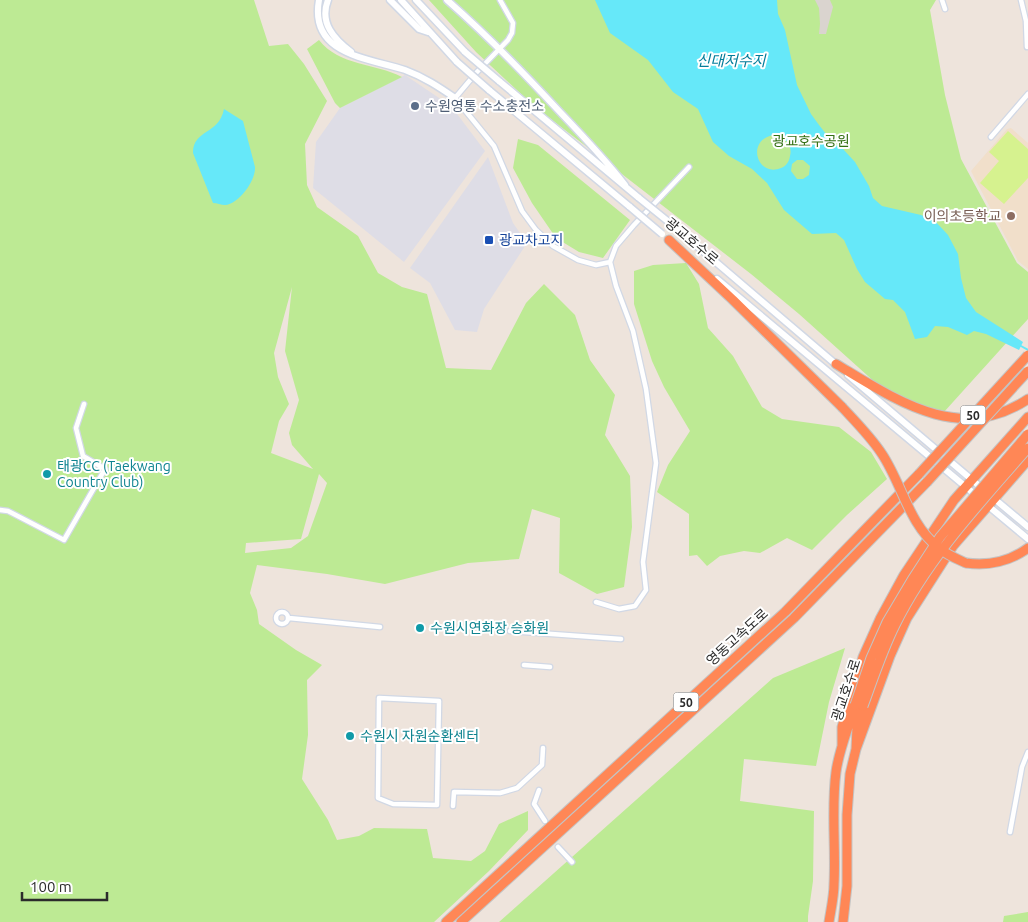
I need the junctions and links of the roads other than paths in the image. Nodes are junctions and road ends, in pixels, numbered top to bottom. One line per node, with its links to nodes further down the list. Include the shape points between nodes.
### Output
1 (319, 0): 14 (main road, via 320,26 326,38 341,51)
2 (328, 0): 14 (main road, via 325,21 333,36)
3 (390, 0): 11 (main road, via 419,28)
4 (401, 0): 11 (main road, 광교호수로)
5 (416, 0): 19 (main road, 광교호수로, bridge, via 465,52)
6 (447, 0): 13 (main road)
7 (500, 0): 13 (street, via 513,23 512,33)
8 (942, 0): 10 (street)
9 (1021, 0): 12 (street)
10 (944, 9)
11 (430, 33): 20 (main road, 광교호수로, bridge, via 489,90)
12 (1027, 47)
13 (500, 48): 16 (street); 19 (main road, via 610,165)
14 (354, 55): 16 (main road, via 424,78)
15 (1028, 94): 17 (street)
16 (456, 98): 21 (street, via 494,146 522,212 536,230 553,246 578,260 596,265)
17 (991, 137)
18 (689, 167): 21 (street, via 616,246)
19 (624, 186): 23 (main road, 광교호수로, bridge)
20 (665, 237): 31 (main road, 광교호수로); 36 (highway, bridge, via 864,430 882,453 921,530 939,549 966,563 978,564 1004,561)
21 (610, 262): 37 (street, via 633,331 646,389 656,463 643,562 646,590 635,606 619,609)
22 (1028, 355): 56 (highway, 영동고속도로 / 50, bridge, via 919,474 785,612)
23 (836, 364): 25 (highway, via 891,398 945,416 976,420); 31 (main road, 광교호수로)
24 (1028, 371): 57 (highway, 영동고속도로 / 50, bridge, via 927,482 794,618)
25 (1028, 399)
26 (84, 404): 33 (street, via 76,428 83,456 105,469 64,540)
27 (1028, 417): 31 (highway)
28 (1028, 434): 44 (highway, 광교호수로, bridge, via 940,537 912,580 887,622 871,658)
29 (1028, 448): 44 (highway, 광교호수로, bridge, via 947,543 919,585 895,624)
30 (1028, 460): 32 (highway)
31 (968, 483): 32 (main road, 광교호수로); 45 (highway, via 933,530 880,619 863,656 848,704 842,727)
32 (992, 502): 34 (main road, 광교호수로); 35 (main road, 광교호수로); 47 (highway, via 953,546 907,618)
33 (0, 510)
34 (1028, 527)
35 (1028, 539)
36 (1028, 548)
37 (596, 602)
38 (289, 618): 39 (street)
39 (380, 627)
40 (510, 632): 41 (street)
41 (621, 639)
42 (524, 665): 43 (street)
43 (550, 667)
44 (859, 706): 45 (highway, 광교호수로); 47 (highway, 광교호수로)
45 (842, 745): 58 (highway, 광교호수로, via 836,772 834,885)
46 (543, 748): 51 (street, via 542,765 517,788 500,793 454,792)
47 (856, 749): 59 (highway, 광교호수로, via 850,774)
48 (1028, 752): 53 (street, via 1022,767)
49 (539, 790): 52 (street, via 534,804)
50 (437, 806): 50 (street, via 439,701 379,698 378,798 393,804)
51 (453, 806)
52 (545, 821)
53 (1010, 832)
54 (558, 847): 55 (street)
55 (572, 862)
56 (446, 922)
57 (461, 922)
58 (829, 922)
59 (843, 922)

